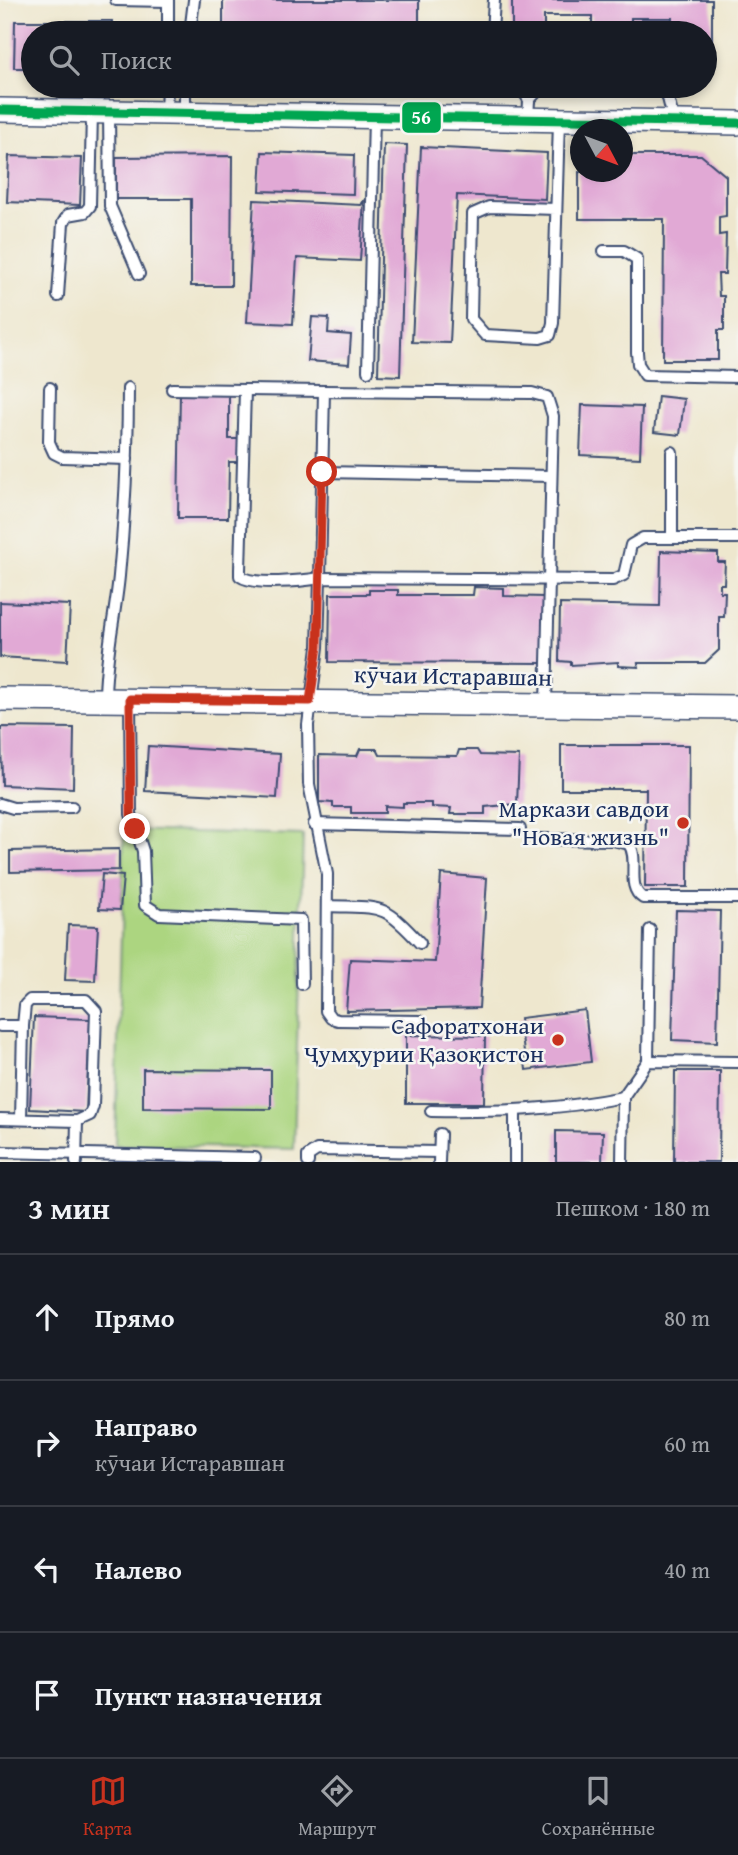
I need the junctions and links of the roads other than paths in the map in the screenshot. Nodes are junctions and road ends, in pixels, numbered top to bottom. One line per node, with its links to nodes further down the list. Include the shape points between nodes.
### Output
1 (116, 0): 4 (lane)
2 (194, 0): 6 (lane)
3 (494, 0): 7 (lane)
4 (168, 1): 5 (lane)
5 (168, 21)
6 (191, 21)
7 (493, 21)
8 (171, 98): 16 (lane)
9 (181, 98): 16 (lane)
10 (524, 98): 14 (lane)
11 (535, 98): 14 (lane)
12 (668, 98): 19 (lane)
13 (0, 110): 15 (street)
14 (528, 110): 17 (street); 18 (street)
15 (101, 112): 16 (street); 23 (lane, via 110,206); 24 (lane, via 90,206 85,212 68,215 63,223)
16 (175, 113): 17 (street)
17 (374, 117): 25 (lane)
18 (559, 121): 19 (street); 21 (lane)
19 (674, 122): 20 (street)
20 (738, 123)
21 (556, 209): 21 (lane, via 550,335 485,335 471,319 473,214 489,207)
22 (604, 251): 26 (lane, via 624,251 637,260 637,352 645,375)
23 (139, 274)
24 (58, 296)
25 (368, 370)
26 (738, 377)
27 (50, 388): 33 (lane, via 49,442 54,453)
28 (128, 388): 33 (lane)
29 (172, 389): 30 (lane)
30 (245, 390): 31 (lane); 38 (lane, via 240,576 248,580)
31 (324, 391): 34 (lane); 35 (lane, via 532,393 547,397 552,408)
32 (672, 452): 36 (lane)
33 (128, 459): 41 (lane)
34 (322, 472): 35 (lane); 38 (lane)
35 (551, 476): 39 (lane)
36 (672, 538): 37 (lane); 39 (lane, via 636,541 620,578)
37 (738, 538)
38 (320, 578): 39 (lane); 43 (lane, via 318,647)
39 (548, 579): 44 (lane)
40 (0, 699): 41 (street, кӯчаи Истаравшан)
41 (105, 699): 42 (street, кӯчаи Истаравшан)
42 (130, 699): 43 (street, кӯчаи Истаравшан); 55 (lane, via 131,814 143,851 145,905 159,914 301,920)
43 (310, 701): 44 (street, кӯчаи Истаравшан); 48 (lane, via 309,784)
44 (546, 704): 45 (street, кӯчаи Истаравшан)
45 (738, 707)
46 (0, 804): 47 (lane)
47 (72, 807)
48 (314, 824): 49 (lane); 52 (lane, via 327,874)
49 (520, 830)
50 (540, 839): 51 (lane, via 629,844 634,887 643,898)
51 (738, 898)
52 (328, 906): 54 (lane, via 383,909); 56 (lane, via 328,1015 338,1020)
53 (649, 930): 59 (lane)
54 (421, 943)
55 (302, 984)
56 (420, 1021)
57 (0, 1026): 58 (lane)
58 (23, 1026): 65 (lane); 66 (lane, via 24,1005 30,1000 86,1000 94,1005 93,1106 86,1118)
59 (648, 1061): 60 (lane); 61 (lane)
60 (738, 1062)
61 (622, 1097): 63 (lane); 74 (lane)
62 (431, 1111): 63 (lane)
63 (515, 1112): 73 (lane)
64 (0, 1119): 65 (lane)
65 (21, 1119): 66 (lane)
66 (77, 1121): 70 (lane)
67 (440, 1134): 69 (lane)
68 (0, 1152): 70 (lane)
69 (439, 1157): 72 (lane, via 317,1150)
70 (76, 1158): 71 (lane)
71 (255, 1158)
72 (307, 1162)
73 (515, 1162)
74 (622, 1162)

